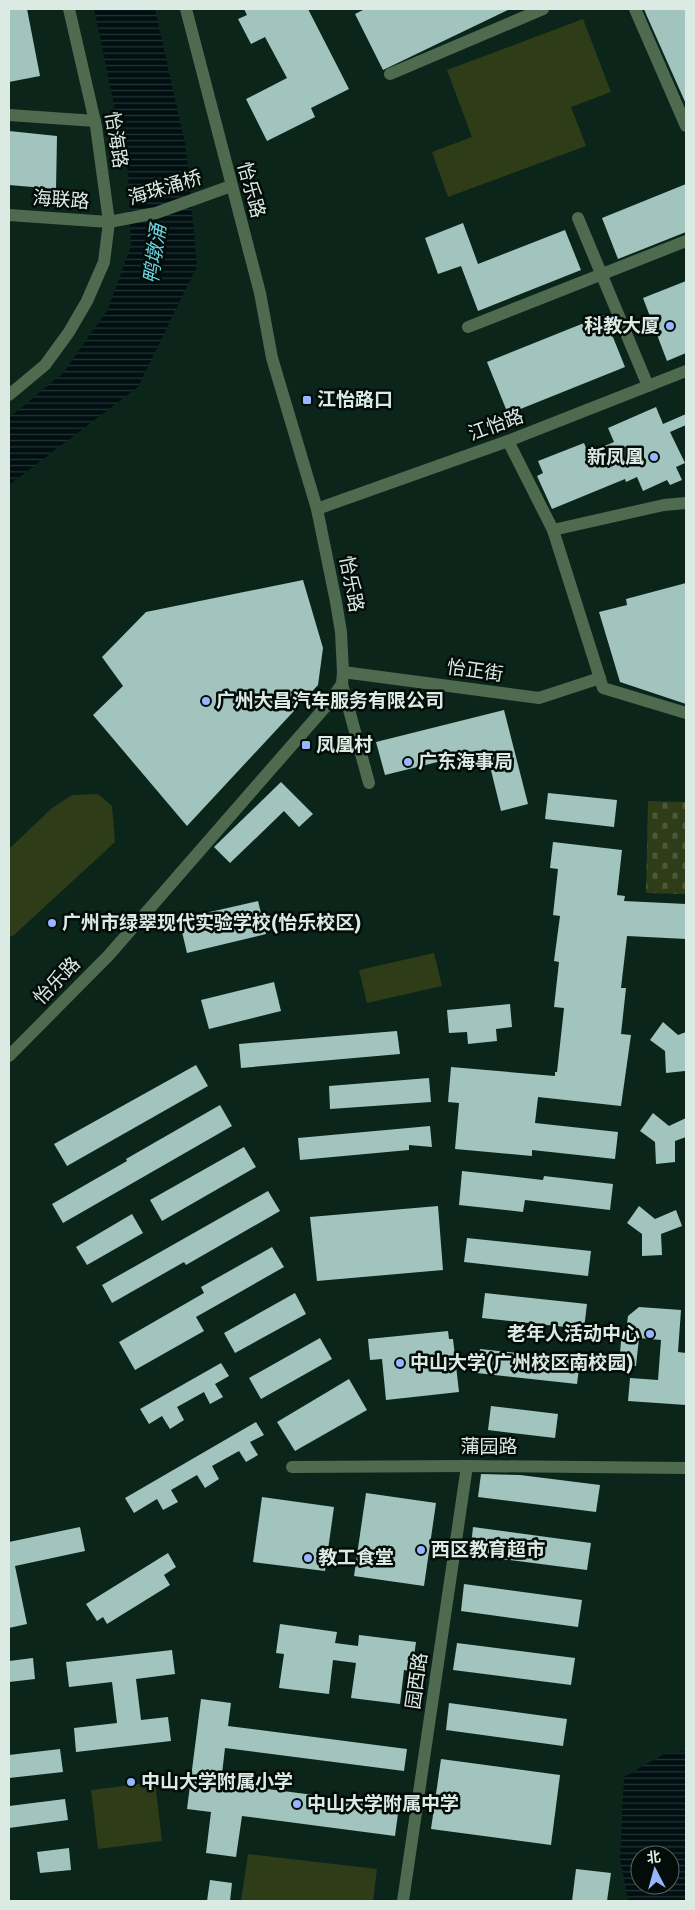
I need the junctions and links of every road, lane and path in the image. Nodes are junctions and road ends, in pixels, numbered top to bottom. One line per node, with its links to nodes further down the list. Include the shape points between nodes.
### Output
1 (69, 9): 7 (street, 怡海路)
2 (186, 9): 9 (street, 怡乐路)
3 (542, 9): 5 (street)
4 (635, 9): 8 (street)
5 (390, 74)
6 (9, 115): 7 (street)
7 (95, 121): 12 (street, 怡海路)
8 (686, 126)
9 (230, 186): 12 (street, 海珠涌桥, via 156,213); 23 (street, 怡乐路, via 260,293 272,358)
10 (9, 215): 12 (street, 海联路)
11 (578, 218): 14 (street)
12 (109, 222): 18 (street, 怡海路, via 104,262 87,301 45,365)
13 (686, 241): 14 (street)
14 (602, 274): 15 (street); 17 (street)
15 (468, 327)
16 (686, 371): 17 (street, 江怡路)
17 (648, 386): 19 (street, 江怡路)
18 (9, 395)
19 (508, 441): 23 (street, 江怡路); 24 (street)
20 (686, 497): 22 (street)
21 (686, 503): 22 (street)
22 (664, 505): 24 (street)
23 (317, 509): 25 (street, 怡乐路, via 341,632)
24 (553, 530): 26 (street)
25 (343, 678): 26 (street, 怡正街, via 538,698); 28 (street); 29 (street, 怡乐路, via 327,705 108,955)
26 (600, 678): 27 (street, via 603,688)
27 (686, 713)
28 (369, 783)
29 (9, 1056)
30 (467, 1466): 31 (street, 蒲园路); 32 (street, 蒲园路); 33 (street, 园西路)
31 (292, 1467)
32 (686, 1468)
33 (404, 1901)

